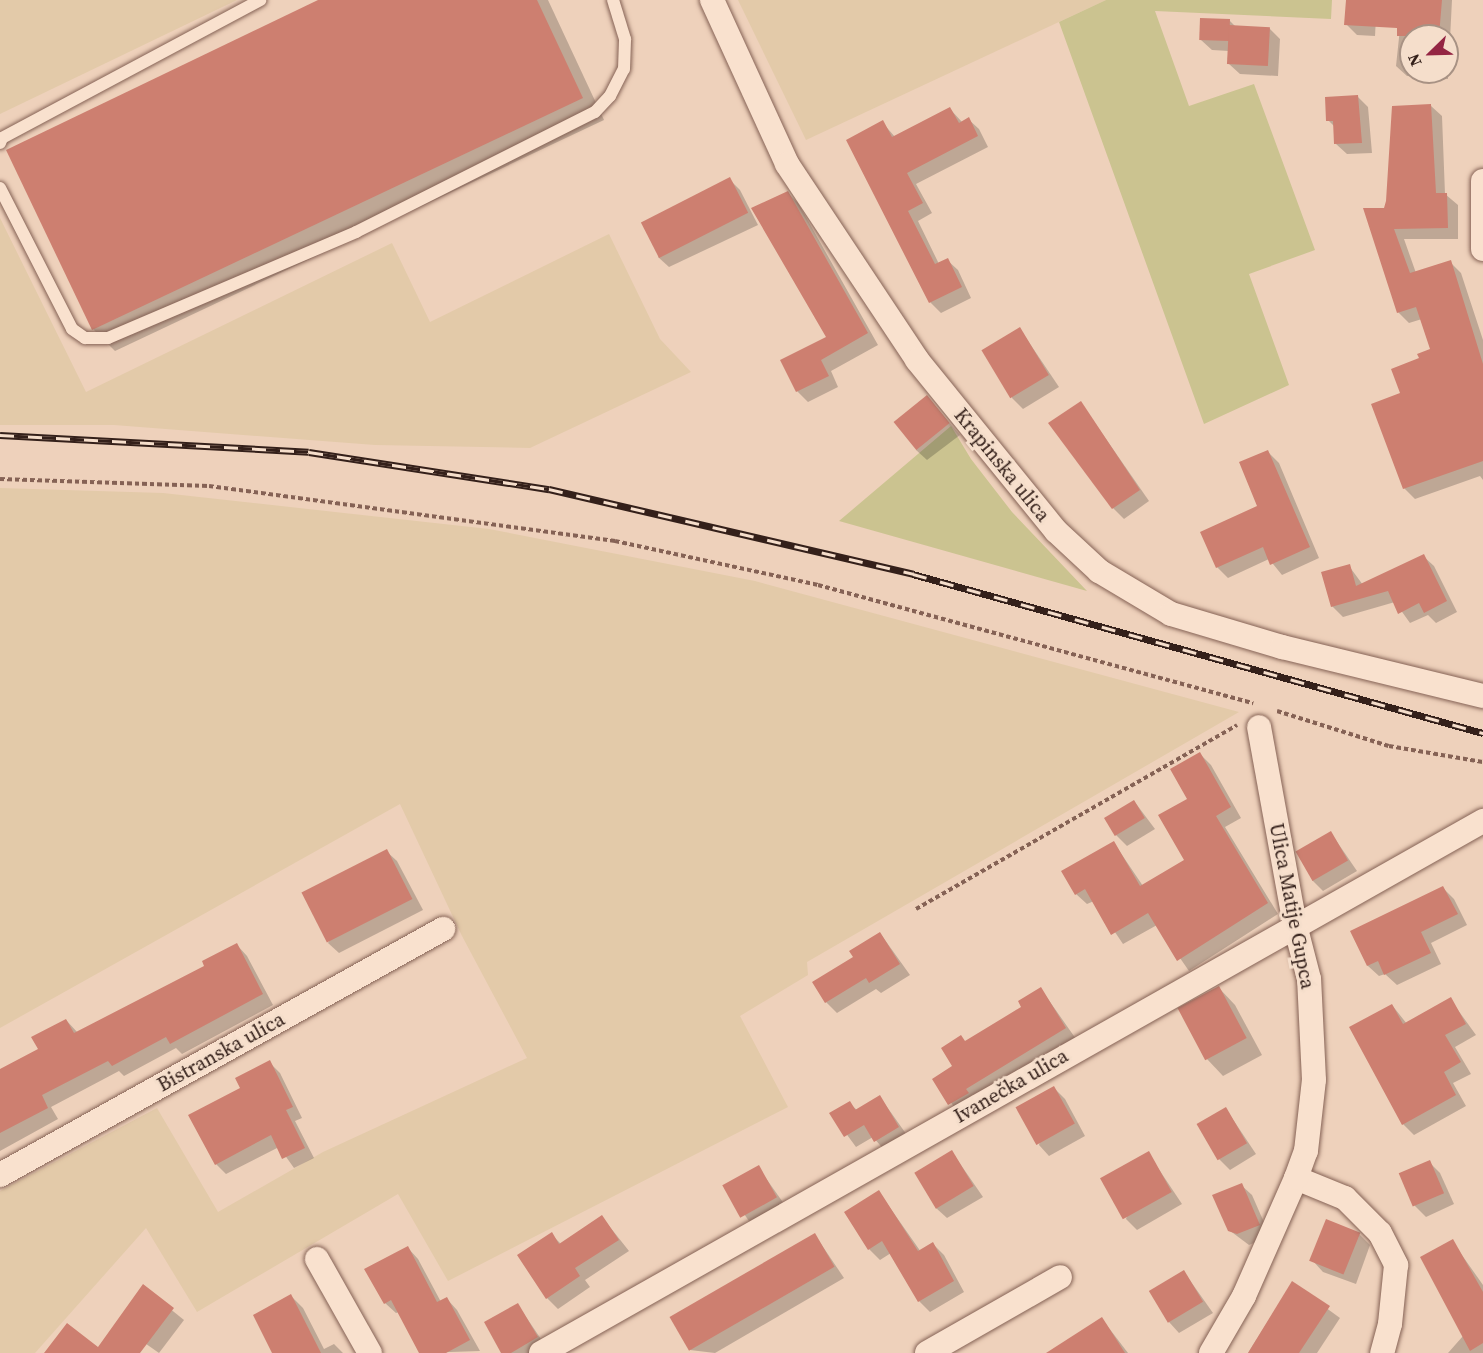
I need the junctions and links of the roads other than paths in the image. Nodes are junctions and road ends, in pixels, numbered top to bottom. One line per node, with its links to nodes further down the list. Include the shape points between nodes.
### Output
1 (260, 0): 4 (lane, via 2,138)
2 (613, 0): 6 (lane, via 625,39 624,69 610,96 595,112 356,232 108,338 86,338 72,328)
3 (712, 0): 8 (street, Krapinska ulica, via 787,164 917,360 1056,531 1099,572 1171,614 1282,647)
4 (0, 143)
5 (1483, 181): 7 (street)
6 (0, 188)
7 (1483, 249)
8 (1483, 696)
9 (1258, 714): 11 (street, Ulica Matije Gupca)
10 (1483, 821): 11 (street, Ivanečka ulica)
11 (1295, 925): 14 (street, Ulica Matije Gupca, via 1309,979 1314,1080 1306,1151); 18 (street, Ivanečka ulica)
12 (442, 929): 13 (street, Bistranska ulica)
13 (0, 1175)
14 (1296, 1178): 20 (street, Ulica Matije Gupca, via 1244,1296); 21 (street, via 1345,1198 1380,1233 1396,1265)
15 (317, 1259): 17 (street)
16 (1060, 1277): 19 (street)
17 (370, 1353)
18 (541, 1353)
19 (927, 1353)
20 (1211, 1353)
21 (1383, 1353)

